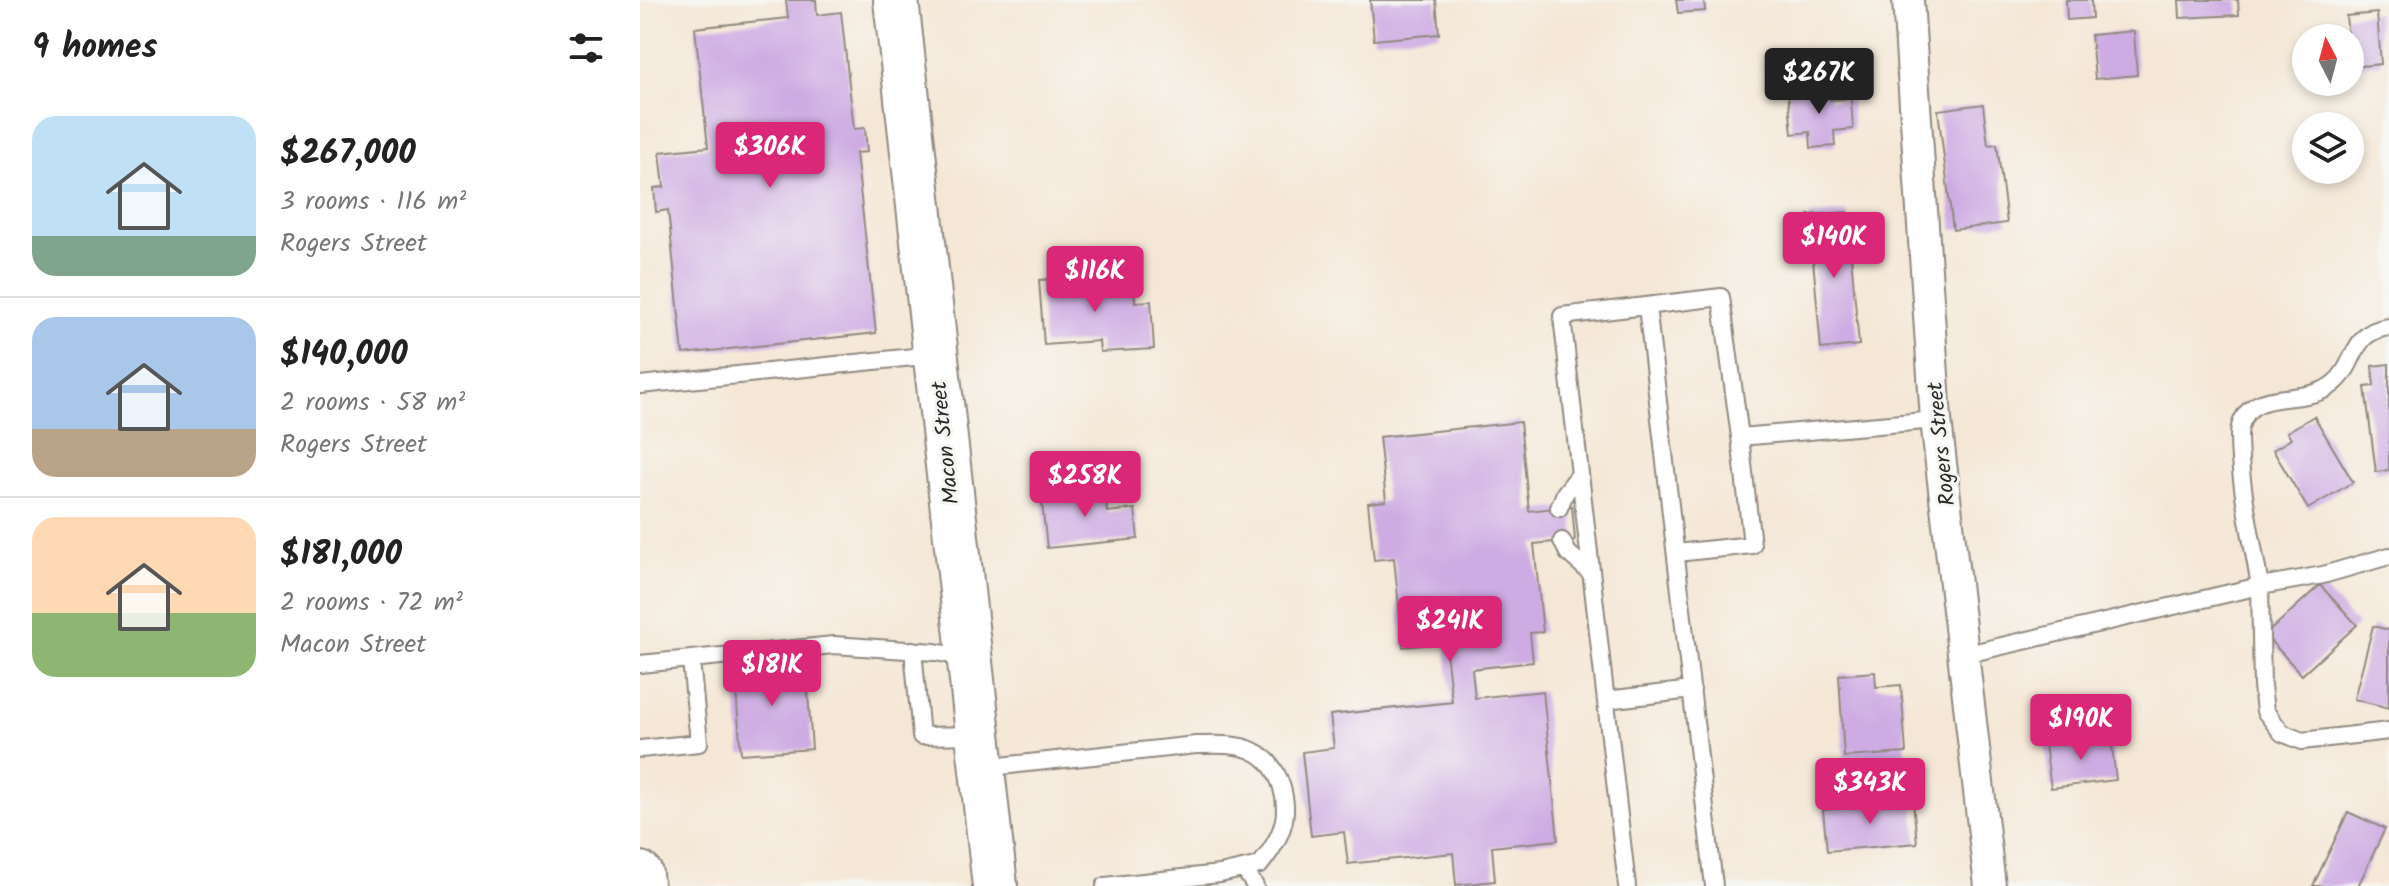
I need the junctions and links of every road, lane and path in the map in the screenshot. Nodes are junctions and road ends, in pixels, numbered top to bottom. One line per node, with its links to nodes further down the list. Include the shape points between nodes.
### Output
1 (896, 0): 5 (main road, Macon Street)
2 (1908, 0): 7 (street, Rogers Street)
3 (1647, 306): 8 (lane, via 1721,297); 9 (lane, via 1562,316); 12 (lane)
4 (2389, 327): 15 (lane, via 2359,341 2348,368 2328,388 2264,402 2243,419 2239,433)
5 (934, 355): 6 (lane); 18 (main road, Macon Street)
6 (640, 385)
7 (1936, 420): 8 (lane); 17 (street, Rogers Street)
8 (1740, 437): 12 (lane, via 1752,545)
9 (1580, 474): 10 (lane); 14 (lane)
10 (1559, 508)
11 (1562, 541): 14 (lane)
12 (1676, 553): 21 (lane)
13 (2389, 556): 15 (lane)
14 (1591, 573): 22 (lane)
15 (2260, 586): 17 (lane); 23 (lane, via 2265,711 2282,733 2302,741)
16 (913, 650): 18 (lane); 19 (lane, via 834,645); 25 (lane, via 921,736)
17 (1963, 655): 34 (street, Rogers Street)
18 (968, 658): 25 (main road, Macon Street)
19 (691, 660): 20 (lane); 24 (lane, via 699,743)
20 (640, 664)
21 (1692, 690): 22 (lane); 33 (lane)
22 (1606, 700): 32 (lane)
23 (2389, 731)
24 (640, 749)
25 (979, 752): 26 (lane, via 1196,745 1251,750 1276,770 1285,812 1271,850 1260,865); 29 (main road, Macon Street)
26 (1244, 869): 30 (lane); 31 (lane)
27 (640, 874): 28 (main road)
28 (641, 886)
29 (995, 886)
30 (1105, 886)
31 (1255, 886)
32 (1627, 886)
33 (1714, 886)
34 (1990, 886)

